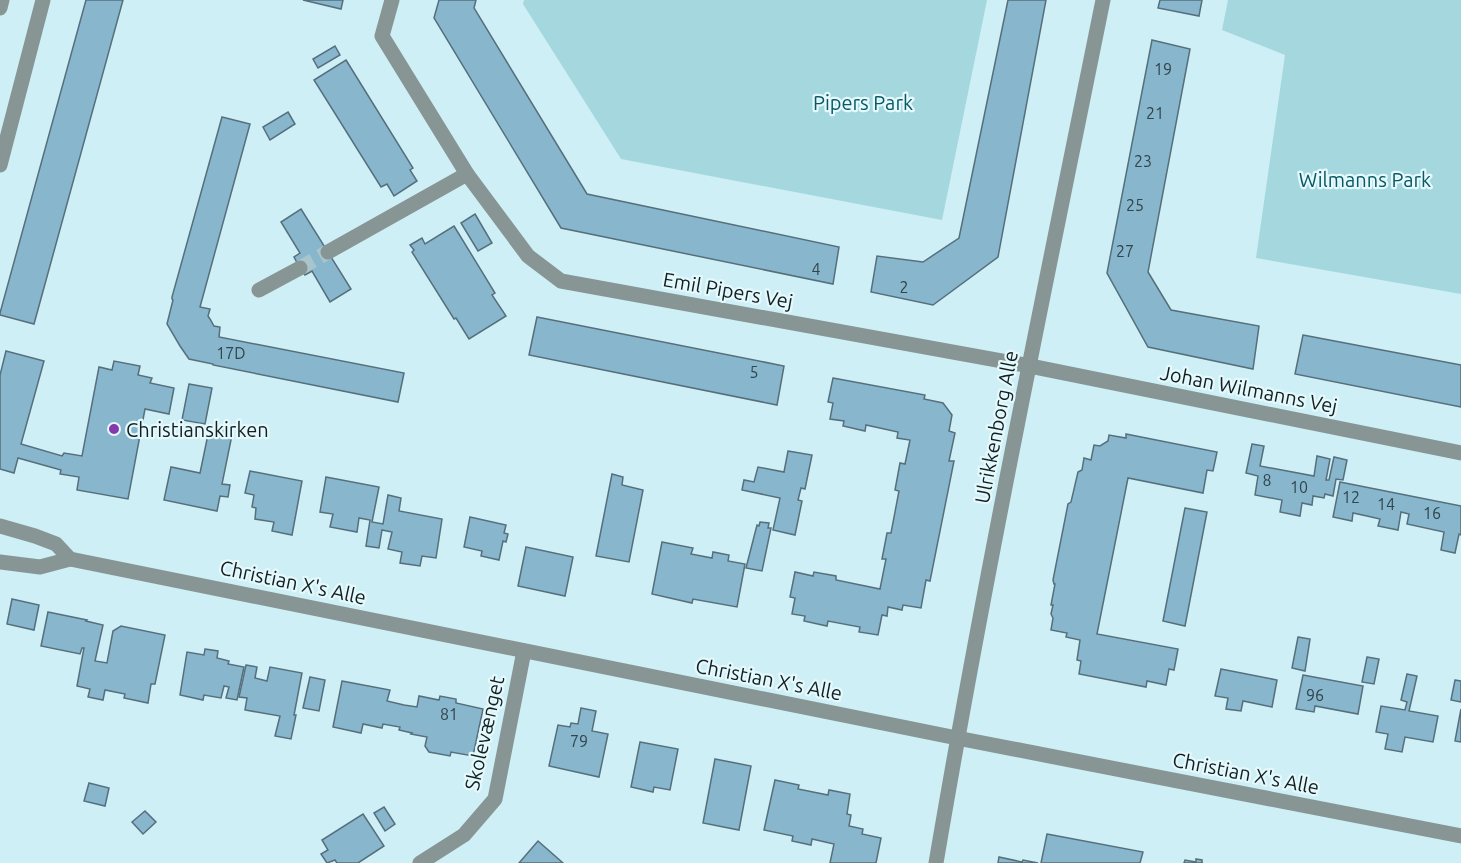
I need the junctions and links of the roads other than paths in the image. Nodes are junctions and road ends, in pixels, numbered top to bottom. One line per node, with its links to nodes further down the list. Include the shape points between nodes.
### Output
1 (2, 0): 5 (street)
2 (43, 0): 6 (street)
3 (392, 0): 7 (street, Emil Pipers Vej, via 382,36)
4 (1103, 0): 11 (street, Ulrikkenborg Alle)
5 (0, 8)
6 (0, 165)
7 (467, 174): 8 (street); 11 (street, Emil Pipers Vej, via 528,256 561,281)
8 (328, 252)
9 (300, 268): 10 (street)
10 (259, 290)
11 (1030, 366): 12 (street, Johan Wilmanns Vej); 17 (street, Ulrikkenborg Alle)
12 (1461, 453)
13 (0, 526): 14 (street, Christian X's Alle, via 56,544)
14 (70, 559): 15 (street, Christian X's Alle, via 40,567); 16 (street, Christian X's Alle)
15 (0, 562)
16 (524, 651): 17 (street, Christian X's Alle); 19 (street, Skolevænget, via 495,799 464,835)
17 (957, 738): 18 (street, Christian X's Alle); 20 (street, Ulrikkenborg Alle)
18 (1461, 836)
19 (420, 863)
20 (936, 863)

